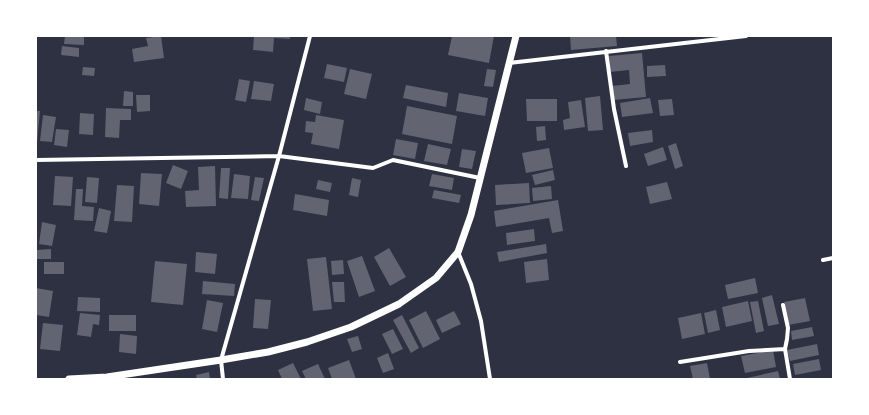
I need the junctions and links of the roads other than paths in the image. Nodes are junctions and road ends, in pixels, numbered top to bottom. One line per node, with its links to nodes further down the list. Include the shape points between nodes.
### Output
1 (310, 36): 6 (street)
2 (516, 36): 5 (street)
3 (746, 36): 4 (street)
4 (606, 51): 5 (street); 8 (street)
5 (509, 63): 9 (street)
6 (279, 156): 7 (street); 9 (street, via 373,168 393,160); 15 (street)
7 (36, 160)
8 (626, 166)
9 (480, 178): 10 (street, via 472,214)
10 (458, 252): 15 (street, via 436,278 400,304 351,327 268,352); 19 (street, via 471,284 481,321)
11 (833, 258): 12 (street)
12 (823, 260)
13 (783, 305): 14 (street, via 788,328)
14 (785, 348): 16 (street); 20 (street)
15 (221, 360): 17 (street, via 107,377); 18 (street)
16 (680, 362)
17 (69, 379)
18 (223, 379)
19 (490, 379)
20 (790, 379)

